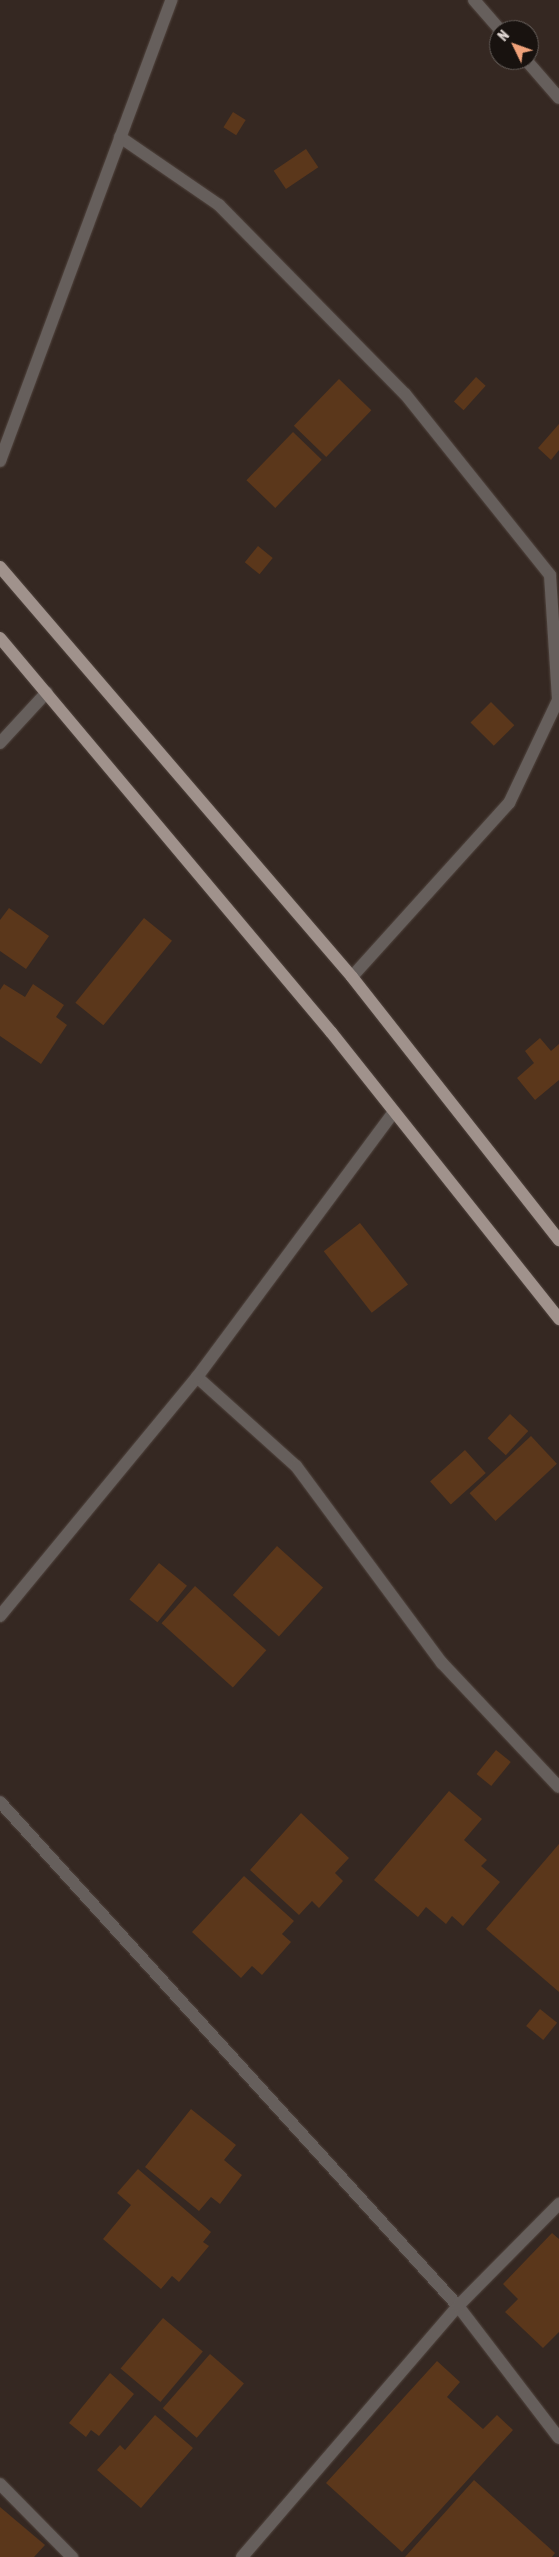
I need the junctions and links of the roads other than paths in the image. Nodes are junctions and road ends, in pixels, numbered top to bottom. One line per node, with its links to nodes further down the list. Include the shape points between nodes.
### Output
1 (171, 0): 6 (street)
2 (474, 0): 3 (street)
3 (491, 20)
4 (535, 70): 5 (street)
5 (559, 98)
6 (120, 137): 7 (street); 9 (street, via 219,205 405,394)
7 (0, 461)
8 (0, 567): 14 (main road)
9 (550, 575): 10 (street); 14 (street, via 558,700 509,803)
10 (559, 587)
11 (0, 638): 12 (main road)
12 (47, 692): 13 (street); 15 (main road)
13 (0, 743)
14 (352, 977): 16 (main road)
15 (394, 1112): 17 (main road); 18 (street)
16 (559, 1240)
17 (559, 1319)
18 (197, 1377): 19 (street); 20 (street, via 296,1466 442,1663)
19 (0, 1616)
20 (559, 1787)
21 (0, 1802): 23 (street)
22 (559, 2204): 23 (street)
23 (458, 2306): 24 (street); 27 (street)
24 (559, 2438)
25 (0, 2484): 26 (street)
26 (72, 2557)
27 (242, 2557)

